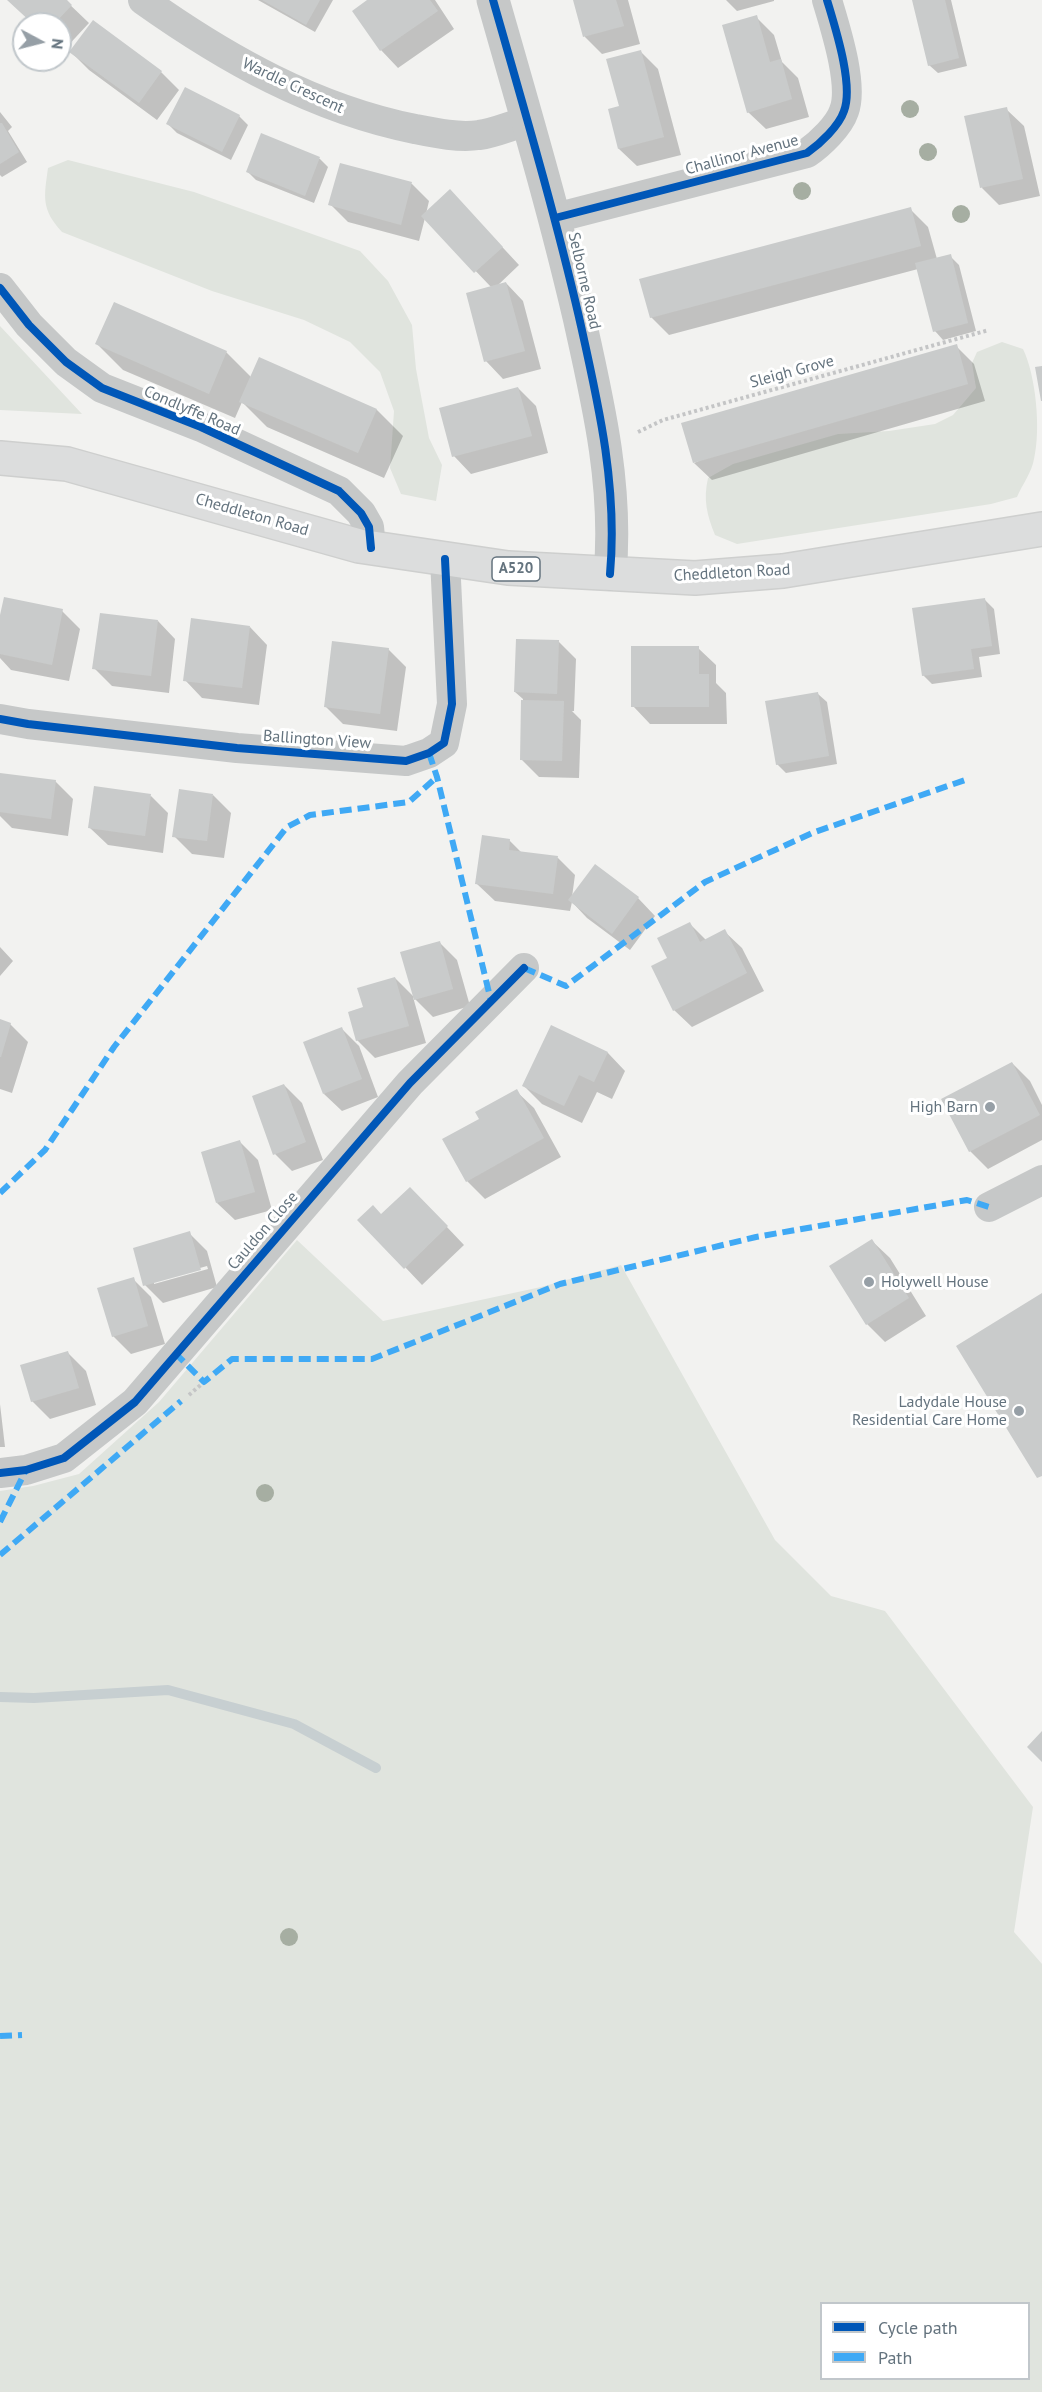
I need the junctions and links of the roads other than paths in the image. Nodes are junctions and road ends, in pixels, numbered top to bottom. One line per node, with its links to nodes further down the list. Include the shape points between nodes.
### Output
1 (143, 0): 4 (street, Wardle Crescent, via 198,39 330,106 435,133 479,135)
2 (493, 0): 4 (street, Selborne Road)
3 (827, 0): 5 (street, Challinor Avenue, via 846,84 844,110 820,144 807,153)
4 (528, 121): 5 (street, Selborne Road)
5 (555, 218): 11 (street, Selborne Road, via 600,408 612,501)
6 (0, 288): 9 (street, Condlyffe Road, via 66,362 102,388 201,427 339,491 369,527)
7 (0, 458): 9 (highway, Cheddleton Road / A520, via 67,464)
8 (1042, 529): 11 (highway, Cheddleton Road / A520, via 783,571 695,578)
9 (371, 548): 10 (highway, Cheddleton Road / A520)
10 (445, 559): 11 (highway, Cheddleton Road / A520, via 508,568); 12 (street, Ballington View, via 452,704 444,743 429,753 406,761 237,747)
11 (610, 574)
12 (0, 719)
13 (524, 968): 16 (street, Cauldon Close, via 410,1083 135,1402 64,1458 26,1470)
14 (1042, 1180): 15 (street)
15 (988, 1207)
16 (0, 1473)

